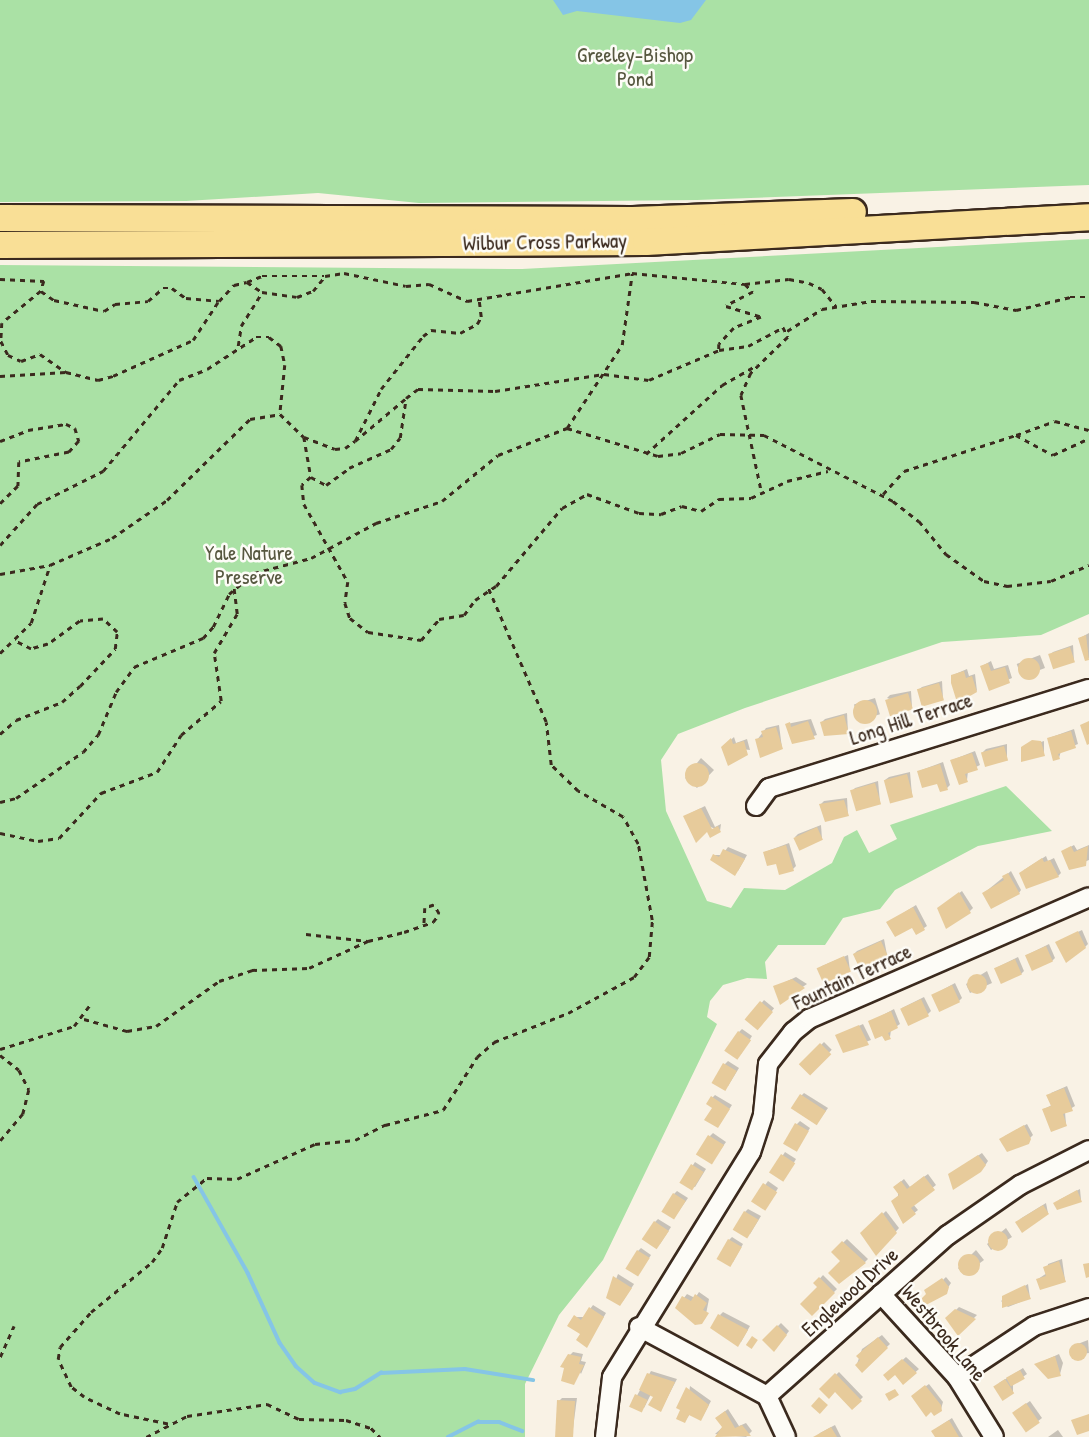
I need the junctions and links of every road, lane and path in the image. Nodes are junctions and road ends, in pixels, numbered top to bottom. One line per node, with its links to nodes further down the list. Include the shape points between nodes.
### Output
1 (1089, 199): 3 (highway, Wilbur Cross Parkway, via 633,220)
2 (1089, 217): 4 (highway, Wilbur Cross Parkway, via 646,242)
3 (0, 218)
4 (0, 245)
5 (632, 273): 9 (path); 14 (path); 21 (path, via 625,336)
6 (325, 276): 8 (path, via 262,276); 11 (path, via 313,291 297,297); 14 (path, via 354,273 405,286 429,284 458,299)
7 (0, 279): 10 (path, via 44,281)
8 (247, 282): 11 (path); 13 (path, via 233,285)
9 (745, 284): 15 (path, via 789,279 809,283 822,289); 18 (path, via 753,292 750,296 732,299 726,306 761,317 734,328)
10 (41, 291): 13 (path, via 54,300 104,311 115,304 149,301 163,288 172,288 186,298); 20 (path, via 2,323 1,341 8,355 21,361 40,354)
11 (262, 292): 17 (path, via 240,326)
12 (1089, 297): 15 (path, via 1016,310 930,300)
13 (219, 300): 20 (path, via 211,320 192,340 98,380)
14 (479, 300): 32 (path, via 477,324 460,333 431,330 423,336 381,389)
15 (836, 306): 16 (path, via 803,318)
16 (787, 331): 18 (path, via 775,328 748,346); 19 (path, via 785,342)
17 (238, 346): 24 (path, via 263,336 281,346 285,365); 39 (path, via 207,369 179,380 103,471 37,504)
18 (719, 350): 21 (path, via 649,380)
19 (760, 363): 27 (path, via 743,383 741,395); 33 (path, via 722,385)
20 (66, 372): 22 (path)
21 (604, 374): 23 (path, via 495,391 418,390); 25 (path)
22 (0, 376)
23 (406, 398): 32 (path); 35 (path, via 400,438 391,449 349,468 326,485)
24 (280, 414): 29 (path); 41 (path, via 250,419 222,441 191,480 167,500 112,538)
25 (567, 428): 33 (path); 40 (path, via 498,455 442,501 376,523)
26 (1089, 430): 28 (path, via 1055,421)
27 (750, 432): 33 (path, via 720,435 681,453); 34 (path, via 774,440); 36 (path)
28 (1016, 435): 30 (path, via 1053,455); 37 (path, via 904,471)
29 (304, 437): 32 (path, via 335,449); 35 (path)
30 (1089, 438)
31 (0, 441): 38 (path, via 28,430 66,424 75,428 79,441 69,452 19,461 18,486)
32 (355, 441)
33 (646, 454)
34 (828, 471): 36 (path, via 787,481); 37 (path)
35 (312, 477): 40 (path, via 302,485 304,504)
36 (762, 494): 45 (path, via 719,499 701,510 682,506 661,514 639,513 587,494 573,506 562,508 496,586)
37 (882, 495): 42 (path, via 907,510 946,554 984,581 1007,586 1051,581)
38 (0, 504)
39 (0, 545)
40 (329, 550): 44 (path, via 254,573); 45 (path, via 349,587 345,611 368,632 382,636 401,634 426,640 439,619 464,615)
41 (50, 565): 43 (path); 46 (path, via 31,623)
42 (1089, 565)
43 (0, 575)
44 (234, 588): 50 (path, via 203,638 134,667 116,692 98,736 83,752 16,798); 52 (path, via 237,614 214,653 222,701 181,735 157,772 101,793 60,838 38,841)
45 (488, 588): 70 (path, via 546,722 551,765 578,792 623,817 638,845 652,920 649,957 634,977 568,1013 494,1042 477,1057 443,1110 385,1125 355,1140 315,1144 237,1179 207,1178 177,1202 162,1248 152,1262 91,1312 60,1347 58,1359 71,1387 85,1397 120,1414)
46 (14, 641): 47 (path); 49 (path, via 31,649 48,644 80,621 103,620 117,632 115,649 62,702 16,720)
47 (0, 653)
48 (1089, 689): 51 (street, Long Hill Terrace, via 769,788)
49 (0, 734)
50 (0, 802)
51 (756, 806)
52 (0, 832)
53 (1089, 897): 66 (street, Fountain Terrace, via 800,1025 768,1064 763,1114 751,1152)
54 (424, 925): 54 (path, via 425,908 434,905 437,918); 56 (path)
55 (306, 934): 56 (path)
56 (368, 941): 58 (path, via 309,968 252,970 203,989 168,1018 144,1030 127,1031)
57 (89, 1006): 58 (path)
58 (83, 1019): 59 (path, via 52,1035)
59 (0, 1049)
60 (0, 1055): 61 (path, via 19,1070 29,1090 23,1114)
61 (0, 1141)
62 (1089, 1150): 63 (street, Englewood Drive, via 1020,1185 948,1235)
63 (881, 1294): 68 (street, Westbrook Lane); 69 (street, Englewood Drive)
64 (1089, 1308): 68 (street, via 1034,1326)
65 (14, 1326): 67 (path)
66 (639, 1327): 69 (street); 73 (street, Fountain Terrace, via 612,1377)
67 (0, 1357)
68 (957, 1377): 75 (street, Westbrook Lane)
69 (767, 1396): 74 (street)
70 (168, 1424): 71 (path); 72 (path, via 208,1410 267,1404 299,1419 346,1420 372,1428)
71 (146, 1437)
72 (380, 1437)
73 (605, 1437)
74 (786, 1437)
75 (994, 1437)

